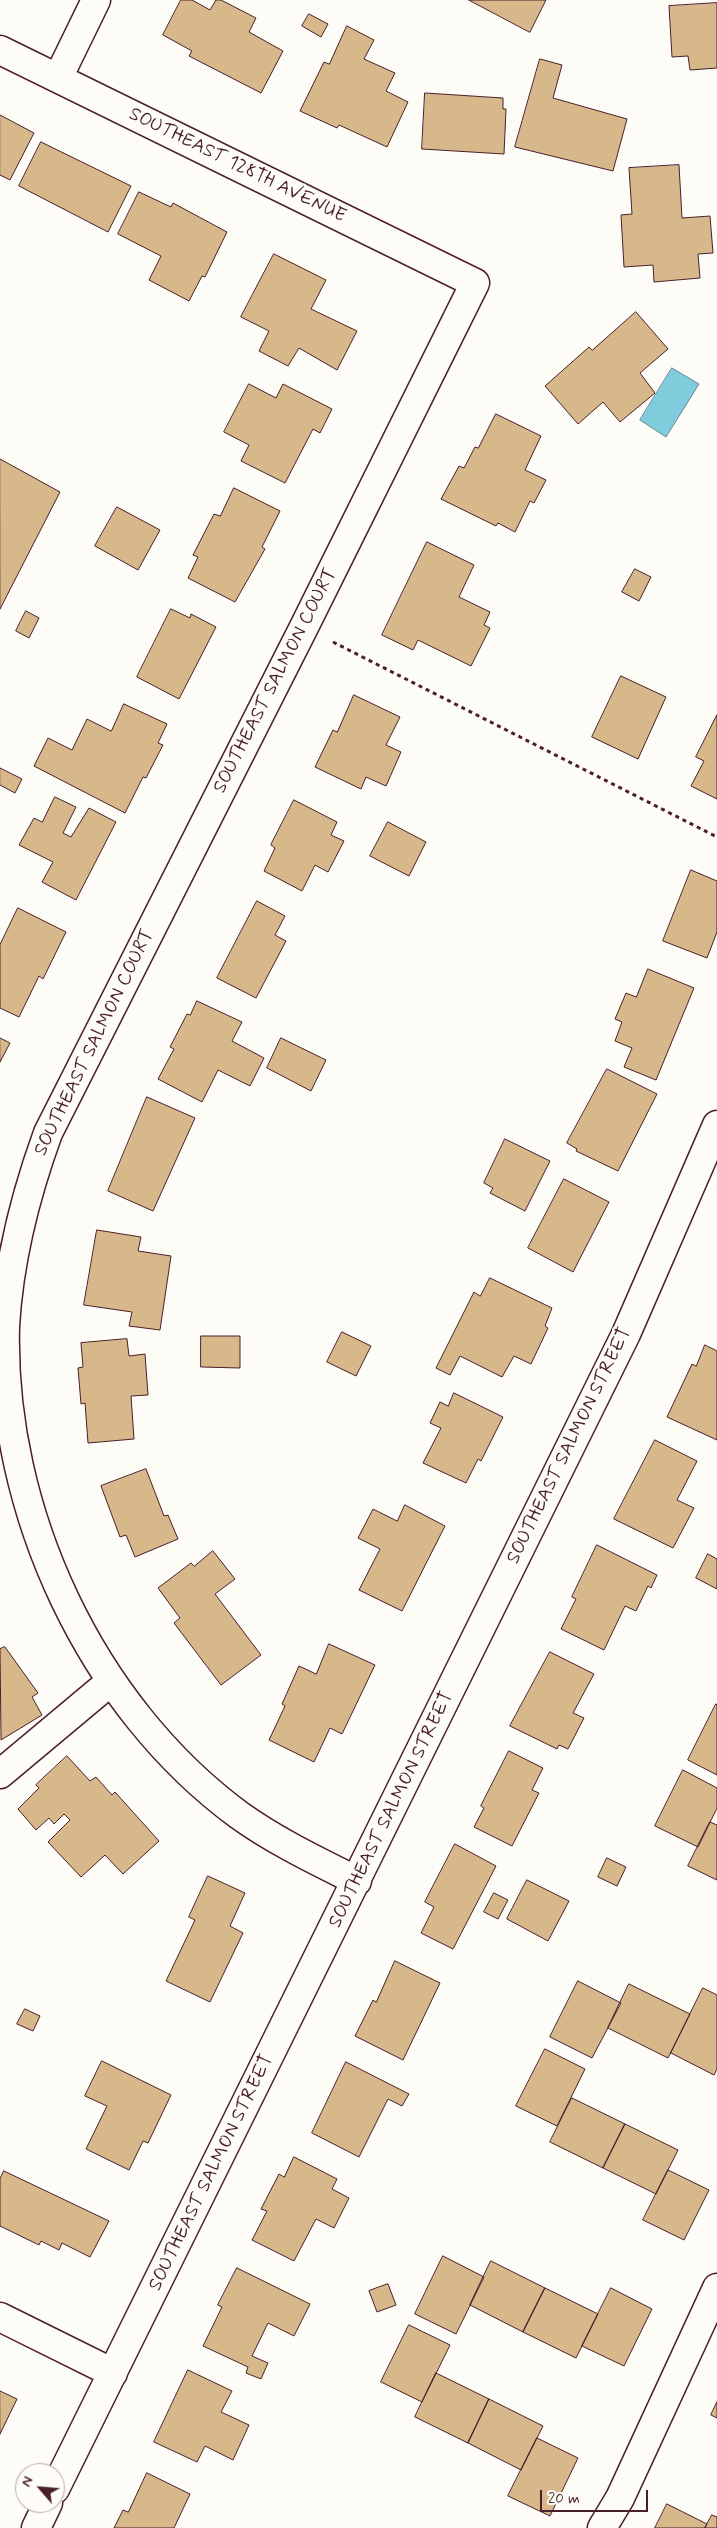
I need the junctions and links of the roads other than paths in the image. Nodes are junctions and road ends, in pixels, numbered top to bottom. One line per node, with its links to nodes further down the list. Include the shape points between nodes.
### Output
1 (96, 0): 3 (street)
2 (0, 50): 3 (street, SOUTHEAST 128TH AVENUE)
3 (58, 78): 4 (street, SOUTHEAST 128TH AVENUE)
4 (475, 283): 6 (street, SOUTHEAST SALMON COURT, via 48,1133 13,1248 4,1366 12,1446 31,1524 45,1562 80,1634)
5 (717, 1125): 8 (street, SOUTHEAST SALMON STREET, via 626,1334)
6 (110, 1682): 7 (street); 8 (street, SOUTHEAST SALMON COURT, via 178,1762 239,1815 302,1854)
7 (0, 1774)
8 (357, 1881): 11 (street, SOUTHEAST SALMON STREET)
9 (717, 2288): 15 (street, via 620,2498)
10 (0, 2317): 11 (street)
11 (113, 2373): 12 (street, SOUTHEAST SALMON STREET)
12 (65, 2469)
13 (43, 2513): 14 (street)
14 (36, 2528)
15 (602, 2528)

